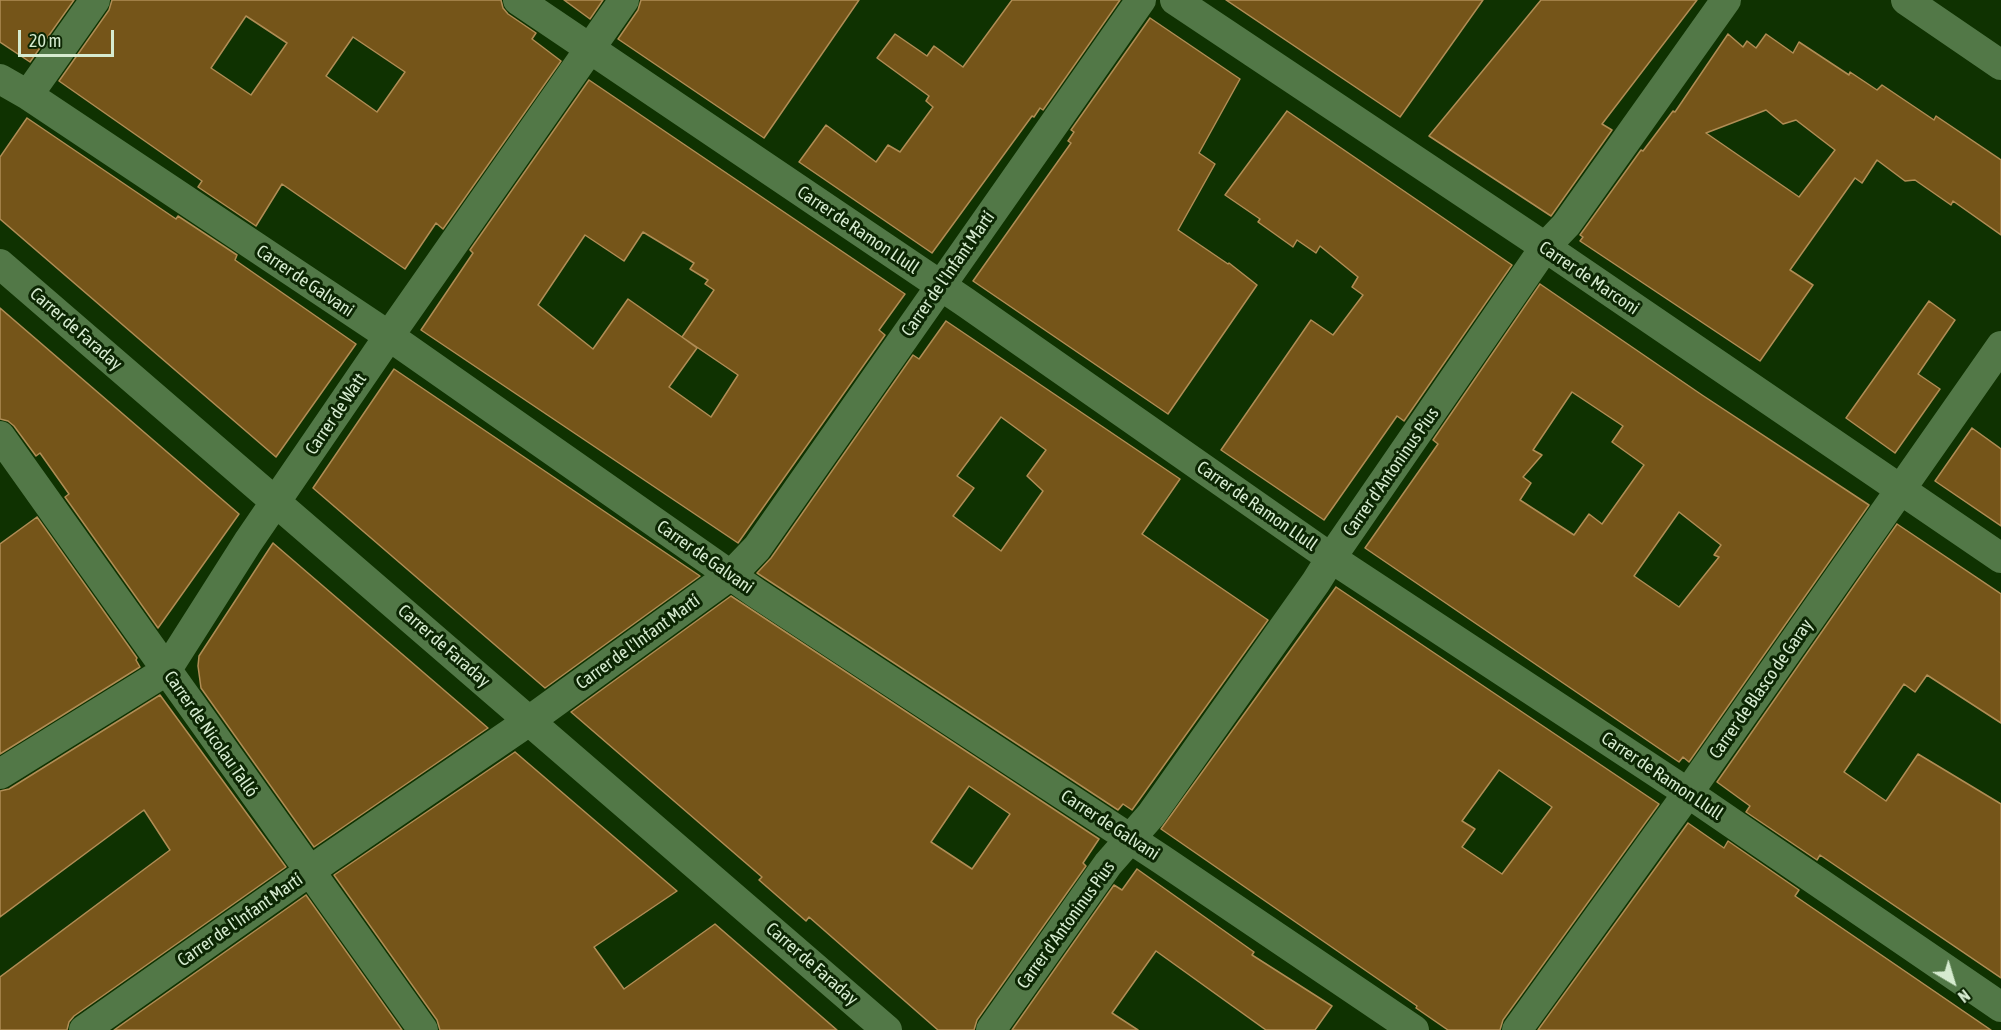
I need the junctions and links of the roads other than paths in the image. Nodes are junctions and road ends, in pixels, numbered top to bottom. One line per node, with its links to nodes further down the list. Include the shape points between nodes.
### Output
1 (95, 0): 11 (street)
2 (518, 0): 8 (street, Carrer de Ramon Llull)
3 (624, 0): 8 (street, Carrer de Watt)
4 (1141, 0): 14 (street, Carrer de l'Infant Martí)
5 (1176, 0): 12 (street, Carrer de Marconi)
6 (1726, 0): 12 (street, Carrer d'Antoninus Pius, via 1566,225)
7 (1906, 0): 9 (street)
8 (590, 49): 14 (street, Carrer de Ramon Llull); 15 (street, Carrer de Watt)
9 (2001, 65)
10 (0, 79): 11 (street, Carrer de Galvani)
11 (28, 95): 15 (street, Carrer de Galvani)
12 (1545, 247): 18 (street, Carrer de Marconi); 20 (street, Carrer d'Antoninus Pius)
13 (0, 264): 19 (street, Carrer de Faraday)
14 (940, 286): 20 (street, Carrer de Ramon Llull); 22 (street, Carrer de l'Infant Martí, via 757,548)
15 (389, 336): 19 (street, Carrer de Watt); 22 (street, Carrer de Galvani)
16 (2001, 346): 18 (street, Carrer de Blasco de Garay)
17 (0, 436): 23 (street, Carrer de Nicolau Talló)
18 (1900, 491): 21 (street, Carrer de Marconi); 26 (street, Carrer de Blasco de Garay)
19 (276, 501): 23 (street, Carrer de Watt); 24 (street, Carrer de Faraday)
20 (1331, 558): 26 (street, Carrer de Ramon Llull); 27 (street, Carrer d'Antoninus Pius, via 1151,815)
21 (2001, 558)
22 (732, 574): 24 (street, Carrer de l'Infant Martí); 27 (street, Carrer de Galvani)
23 (166, 671): 25 (street, Carrer de Watt); 28 (street, Carrer de Nicolau Talló)
24 (529, 721): 28 (street, Carrer de l'Infant Martí); 32 (street, Carrer de Faraday)
25 (0, 774)
26 (1688, 793): 29 (street, Carrer de Ramon Llull); 35 (street, Carrer de Blasco de Garay)
27 (1130, 839): 33 (street, Carrer d'Antoninus Pius, via 1108,864); 34 (street, Carrer de Galvani)
28 (309, 872): 30 (street, Carrer de l'Infant Martí); 31 (street, Carrer de Nicolau Talló)
29 (2001, 1007)
30 (84, 1030)
31 (423, 1030)
32 (888, 1030)
33 (991, 1030)
34 (1414, 1030)
35 (1516, 1030)

